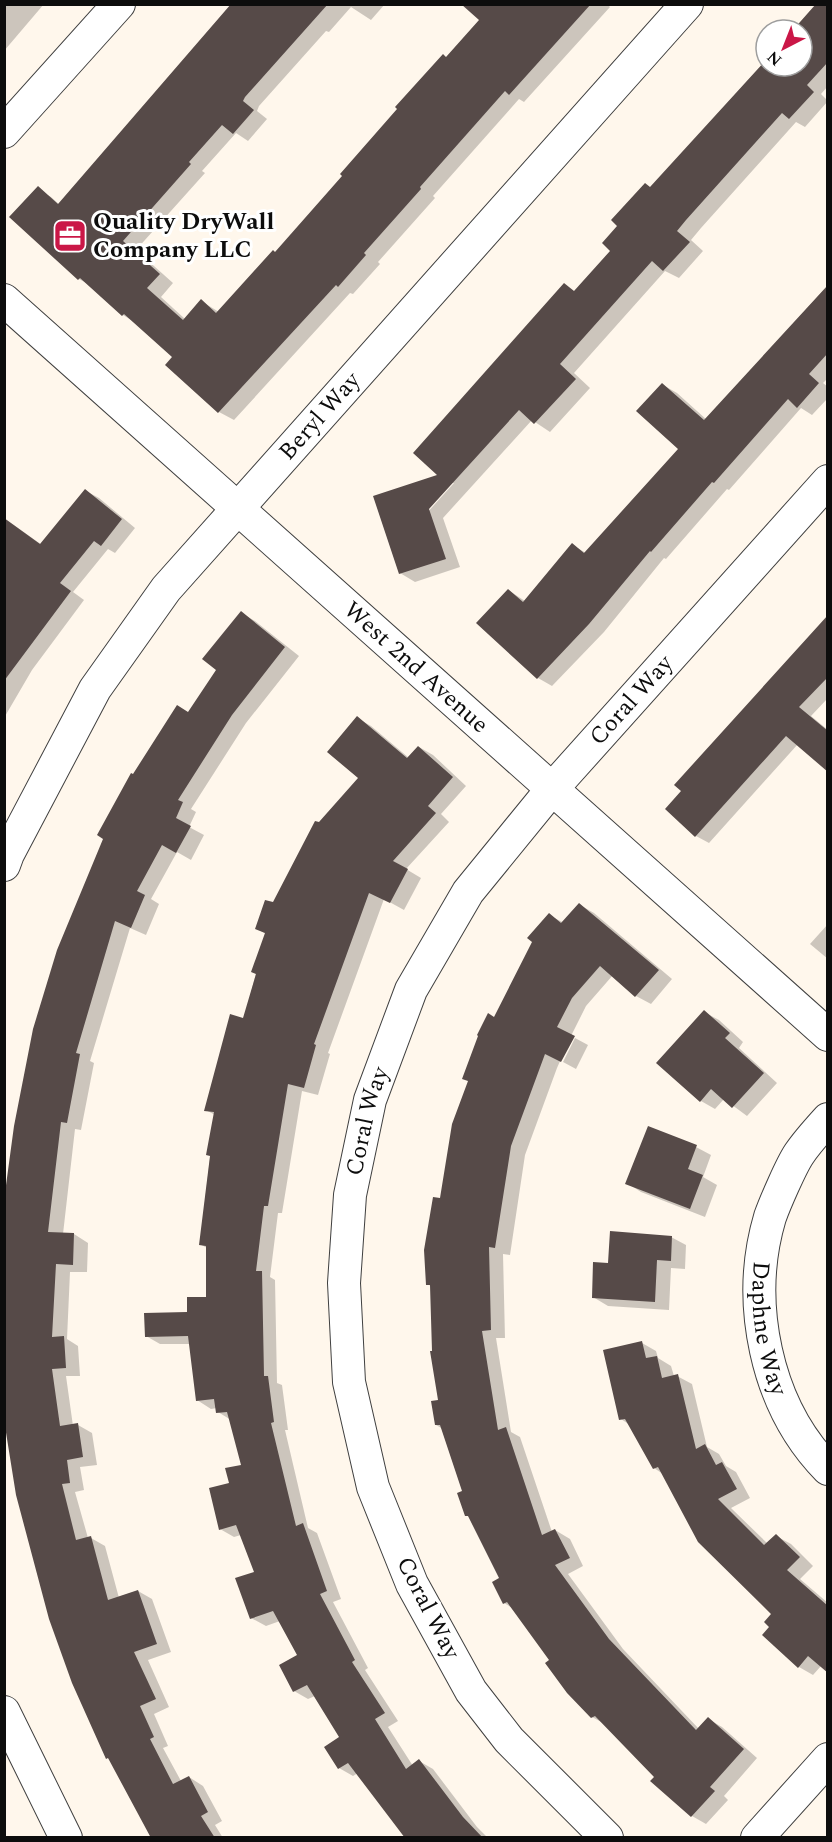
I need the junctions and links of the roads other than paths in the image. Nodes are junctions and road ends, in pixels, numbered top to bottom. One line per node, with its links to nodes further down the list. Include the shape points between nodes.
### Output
1 (119, 4): 3 (street)
2 (687, 4): 6 (street, Beryl Way)
3 (4, 132)
4 (4, 300): 6 (street, West 2nd Avenue)
5 (828, 481): 7 (street, Coral Way)
6 (237, 508): 7 (street, West 2nd Avenue); 8 (street, Beryl Way, via 166,589 95,689)
7 (552, 789): 9 (street, West 2nd Avenue); 15 (street, Coral Way, via 468,892 411,990 370,1100 350,1195 344,1283 349,1382 373,1487 412,1584 471,1691 508,1740)
8 (4, 865)
9 (828, 1035)
10 (828, 1119): 11 (street, Daphne Way, via 793,1166 771,1216 760,1267 762,1337 782,1402 813,1453)
11 (828, 1468)
12 (4, 1712): 14 (street)
13 (828, 1759): 16 (street)
14 (66, 1838)
15 (607, 1838)
16 (758, 1838)

